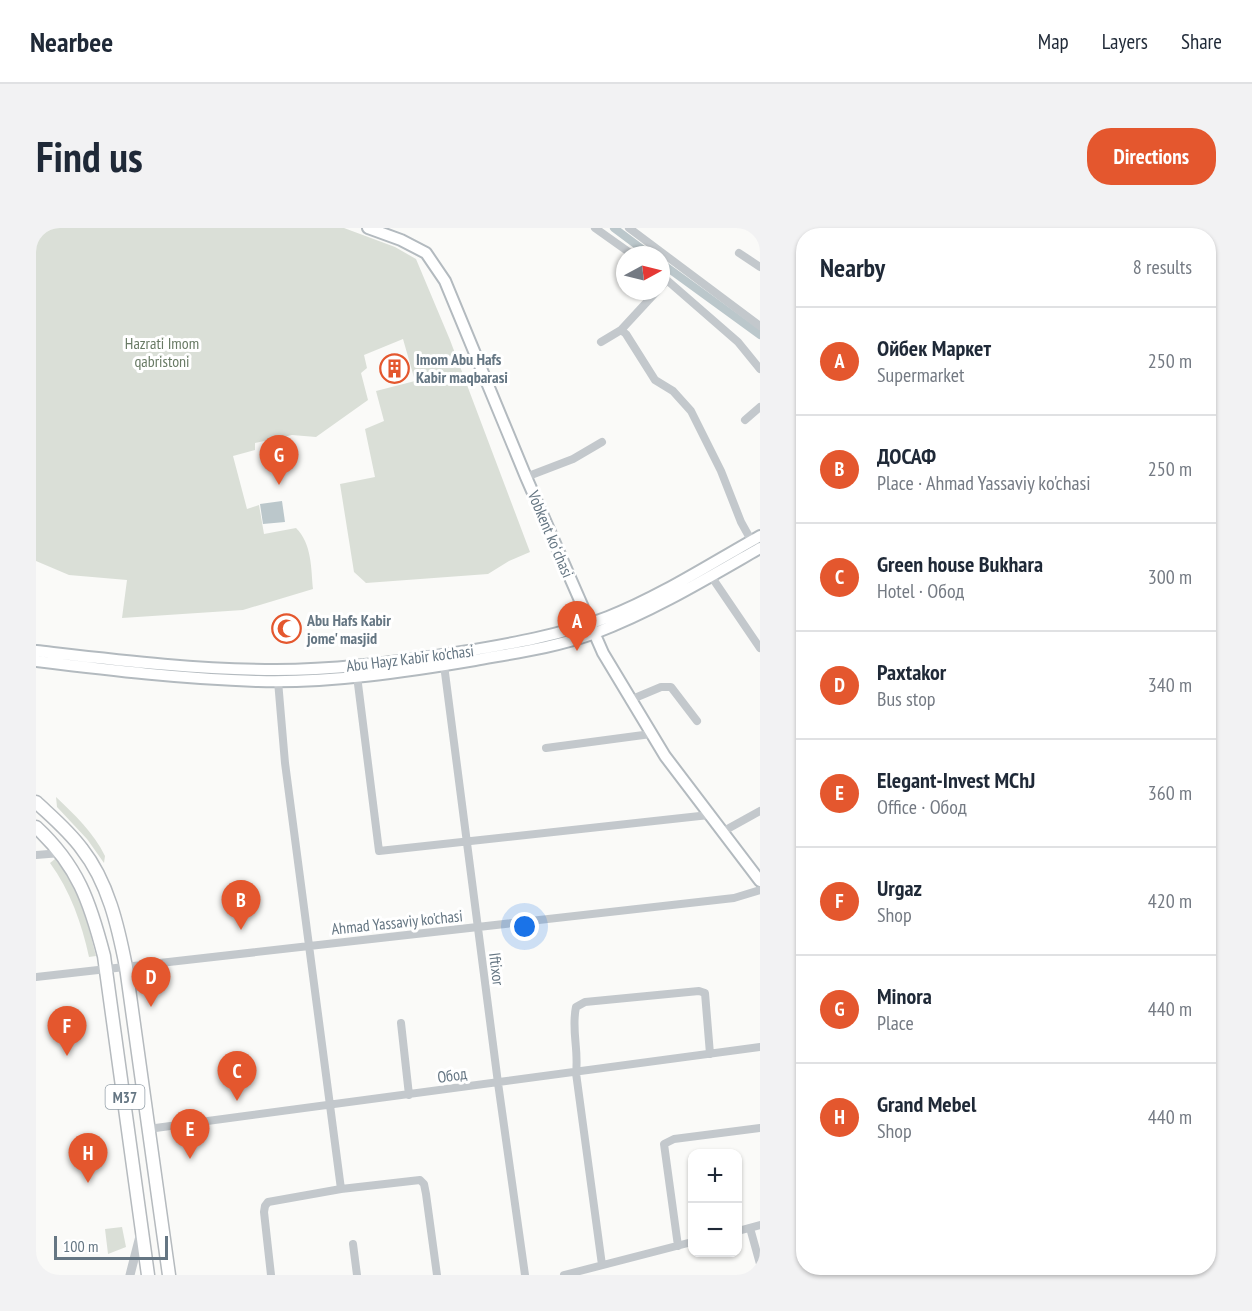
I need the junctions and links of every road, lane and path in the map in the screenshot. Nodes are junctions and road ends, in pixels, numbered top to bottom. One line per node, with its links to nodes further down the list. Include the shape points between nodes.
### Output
1 (368, 228): 16 (main road, Vobkent koʻchasi, via 426,253 445,281)
2 (595, 228): 4 (street)
3 (629, 228): 9 (street)
4 (620, 246)
5 (739, 254): 6 (street)
6 (760, 267)
7 (670, 282): 12 (street, via 738,342)
8 (649, 300): 10 (street)
9 (760, 326)
10 (621, 330): 11 (street); 17 (street, via 656,380 673,391 691,411 741,522)
11 (602, 342)
12 (760, 369)
13 (760, 407): 14 (street)
14 (745, 420)
15 (602, 442): 16 (street, via 573,459)
16 (526, 477): 19 (main road, Vobkent koʻchasi)
17 (757, 541): 18 (main road, Abu Hayz Kabir ko'chasi); 19 (main road, Abu Hayz Kabir ko'chasi)
18 (711, 576): 19 (main road, Abu Hayz Kabir ko'chasi, via 653,607); 20 (street)
19 (591, 628): 22 (main road, Abu Hayz Kabir ko'chasi, via 481,649 323,668 210,668); 24 (main road, Abu Hayz Kabir ko'chasi, via 504,655); 27 (main road, Vobkent koʻchasi)
20 (760, 648)
21 (36, 651): 22 (main road, Abu Hayz Kabir ko'chasi)
22 (63, 659): 23 (main road, Abu Hayz Kabir ko'chasi); 26 (main road, Abu Hayz Kabir ko'chasi, via 197,678)
23 (36, 661)
24 (444, 665): 25 (main road, Abu Hayz Kabir ko'chasi); 36 (street, Iftixor)
25 (357, 676): 26 (main road, Abu Hayz Kabir ko'chasi); 36 (street, via 379,851)
26 (278, 681): 42 (street)
27 (630, 700): 28 (street, via 661,687 671,687); 29 (main road, Vobkent koʻchasi)
28 (697, 721)
29 (651, 734): 30 (street); 33 (main road, Vobkent koʻchasi)
30 (546, 748)
31 (36, 802): 43 (main road, M37, via 69,833 93,866 111,906)
32 (760, 811): 35 (street)
33 (709, 815): 35 (main road, Vobkent koʻchasi); 36 (street)
34 (36, 827): 37 (main road, M37)
35 (722, 832): 39 (main road, Vobkent koʻchasi)
36 (468, 842): 41 (street, Iftixor)
37 (61, 853): 38 (street); 44 (main road, M37, via 86,898)
38 (36, 855)
39 (760, 881)
40 (760, 890): 41 (street, Ahmad Yassaviy ko'chasi, via 734,898)
41 (478, 926): 42 (street, Ahmad Yassaviy ko'chasi); 50 (street, Iftixor)
42 (310, 945): 43 (street, Ahmad Yassaviy ko'chasi); 52 (street)
43 (126, 967): 44 (street, Ahmad Yassaviy ko'chasi); 54 (main road, M37)
44 (107, 969): 45 (street, Ahmad Yassaviy ko'chasi); 56 (main road, M37)
45 (36, 977)
46 (401, 1023): 51 (street)
47 (760, 1047): 48 (street, Обод)
48 (711, 1054): 49 (street, Обод); 49 (street, via 705,993 585,1002 576,1007 573,1020)
49 (576, 1073): 50 (street, Обод); 64 (street)
50 (498, 1083): 51 (street, Обод); 71 (street, Iftixor)
51 (409, 1095): 52 (street, Обод)
52 (330, 1105): 54 (street, Обод); 55 (street)
53 (760, 1128): 62 (street, via 674,1139 664,1144)
54 (148, 1129): 67 (main road, M37)
55 (341, 1189): 68 (street, via 272,1200 265,1206); 70 (street, via 420,1180 426,1194)
56 (143, 1225): 65 (street); 66 (main road, M37)
57 (760, 1225): 58 (street)
58 (750, 1228): 59 (street); 63 (street)
59 (742, 1230)
60 (688, 1243): 62 (street)
61 (353, 1244): 69 (street)
62 (678, 1246): 64 (street)
63 (760, 1264)
64 (602, 1265): 72 (street)
65 (130, 1275)
66 (148, 1275)
67 (169, 1275)
68 (271, 1275)
69 (357, 1275)
70 (437, 1275)
71 (525, 1275)
72 (564, 1275)

